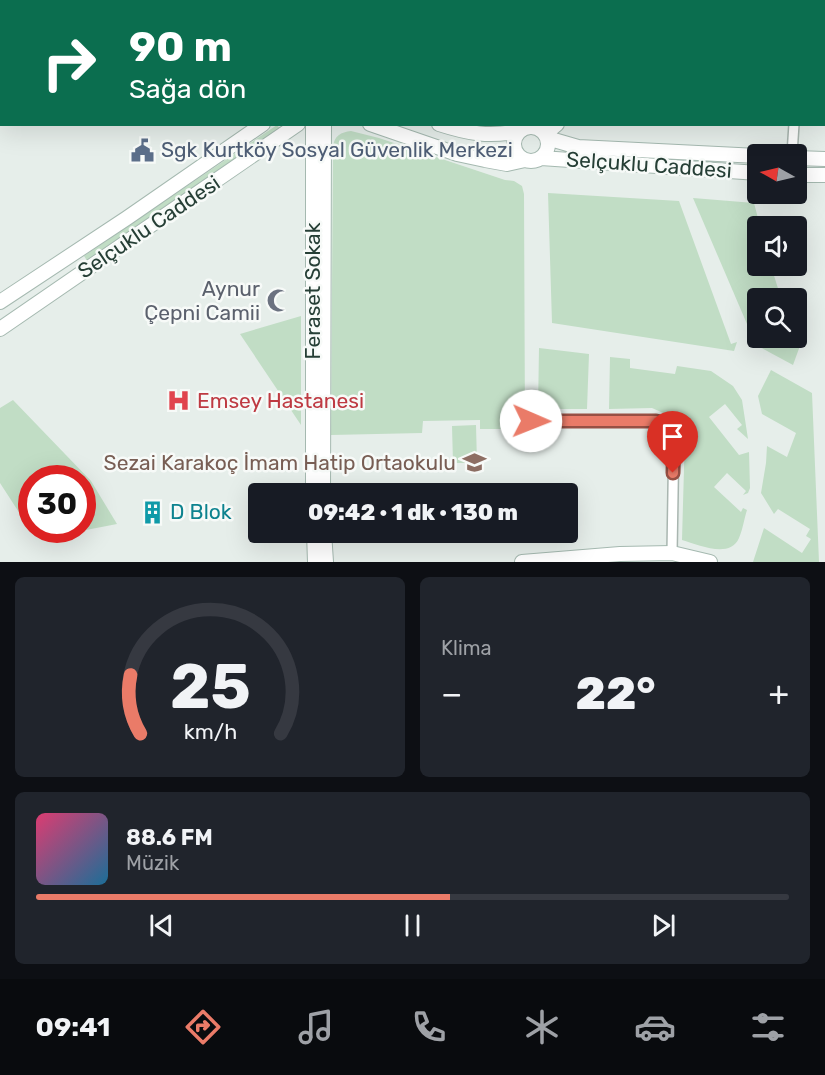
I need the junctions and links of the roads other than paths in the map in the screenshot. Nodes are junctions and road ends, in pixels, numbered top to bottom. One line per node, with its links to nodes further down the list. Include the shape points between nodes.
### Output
1 (260, 126): 20 (street, Selçuklu Caddesi)
2 (295, 126): 21 (street, Selçuklu Caddesi)
3 (313, 126): 23 (street, Feraset Sokak)
4 (324, 126): 24 (street)
5 (376, 126): 16 (street, via 457,154 507,164)
6 (445, 126): 9 (street, via 491,135)
7 (555, 126): 10 (street)
8 (794, 126): 11 (street)
9 (527, 128): 10 (street, via 539,129); 16 (street, via 515,142)
10 (546, 136): 12 (street, Selçuklu Caddesi, via 578,147); 13 (street, via 547,150)
11 (793, 144)
12 (747, 155)
13 (541, 158): 16 (street); 17 (street, Selçuklu Caddesi)
14 (807, 158): 15 (street)
15 (825, 159)
16 (525, 160)
17 (747, 172)
18 (807, 175): 19 (street)
19 (825, 175)
20 (0, 302)
21 (0, 329)
22 (531, 421): 27 (street, via 664,423 674,433)
23 (313, 483)
24 (323, 483)
25 (314, 543): 28 (street)
26 (325, 543): 29 (street)
27 (672, 553): 30 (street); 31 (street)
28 (315, 562)
29 (326, 562)
30 (522, 562)
31 (710, 562)

